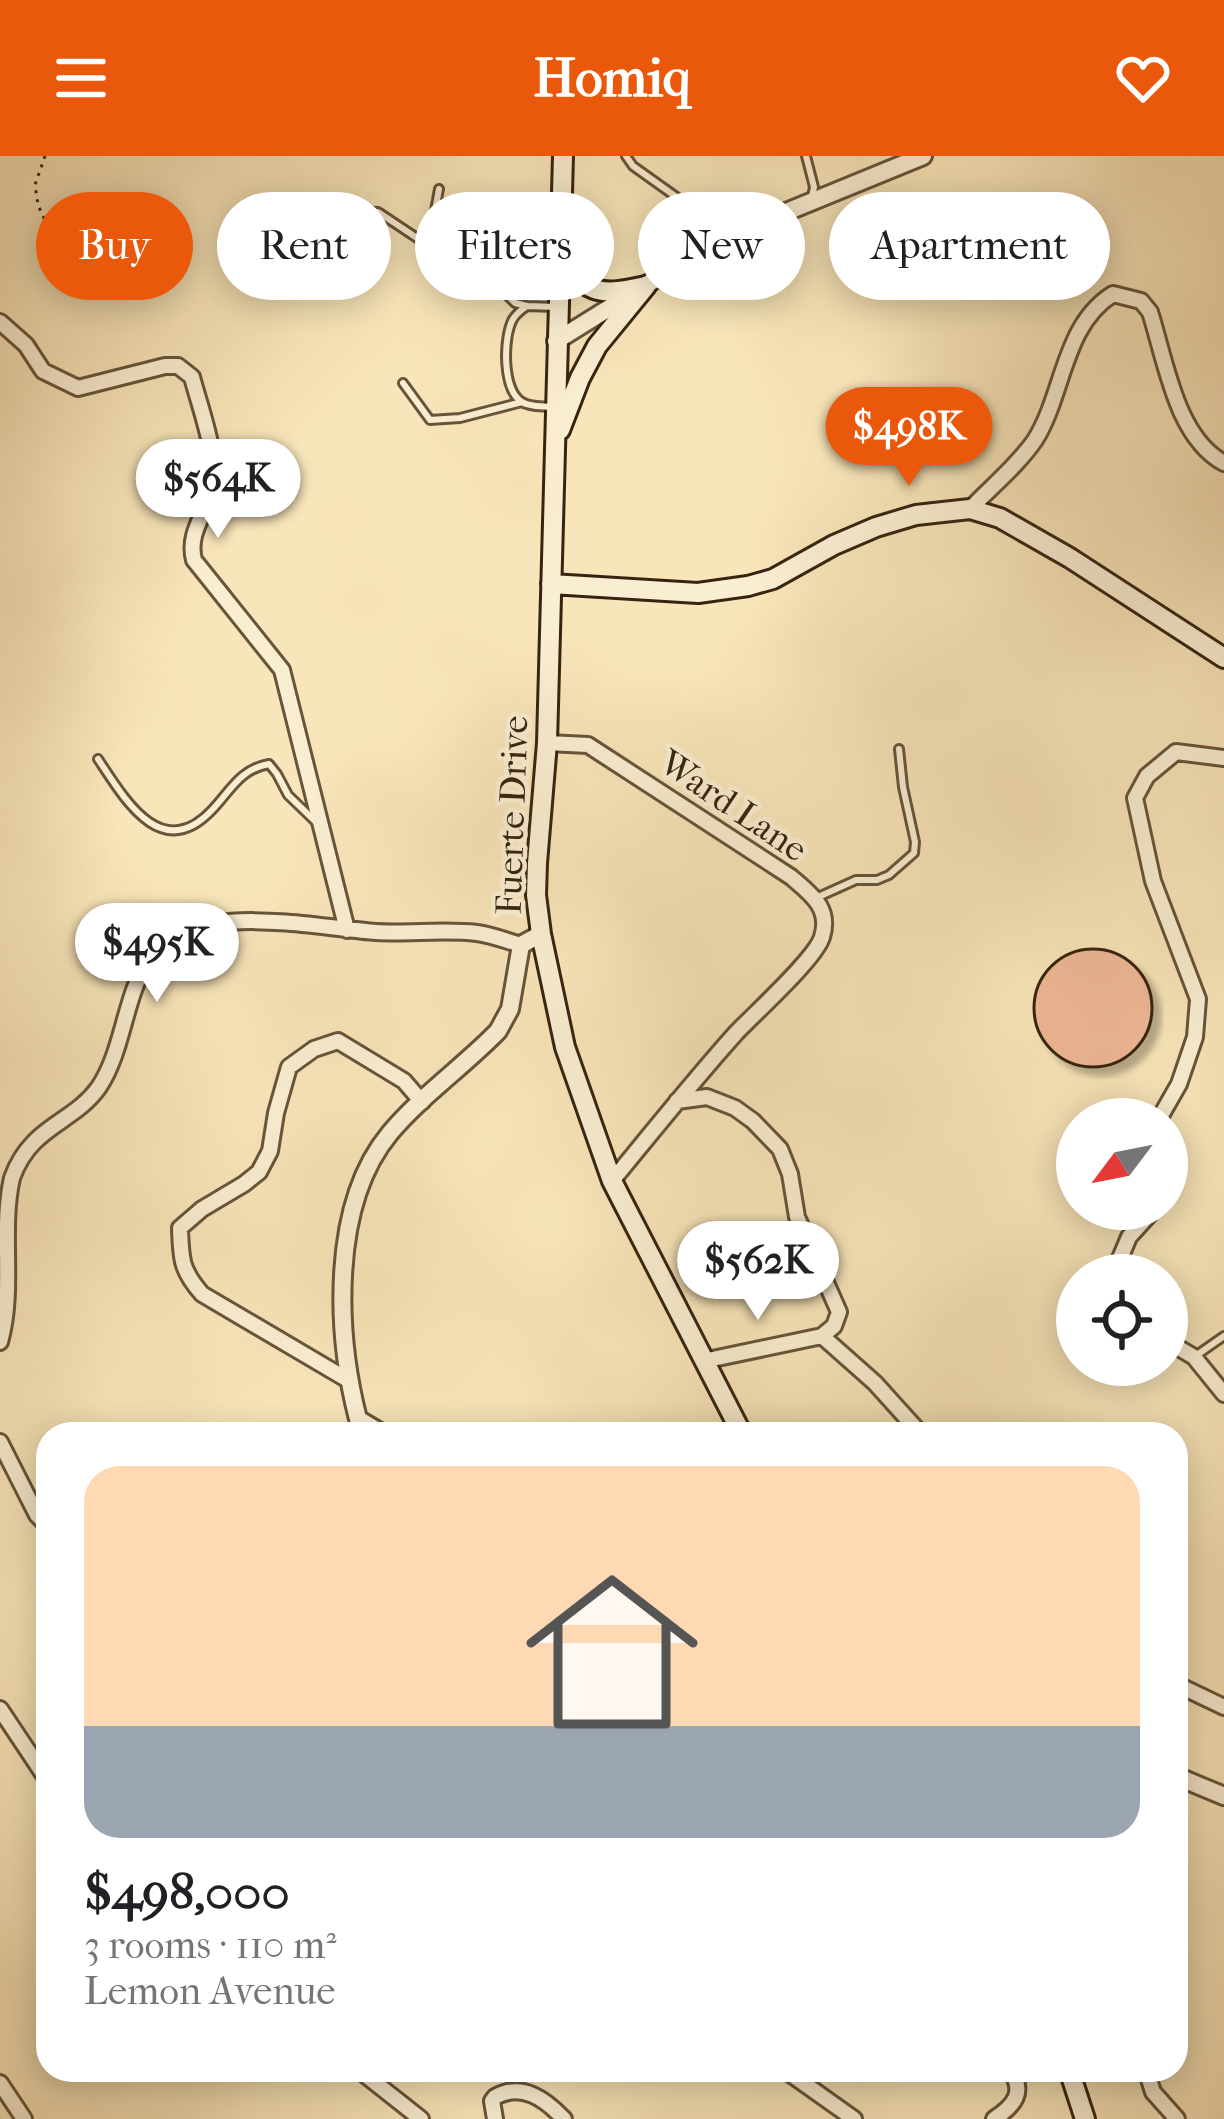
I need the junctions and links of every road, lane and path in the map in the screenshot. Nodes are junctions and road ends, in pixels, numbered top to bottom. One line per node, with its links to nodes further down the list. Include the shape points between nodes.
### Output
1 (45, 156): 10 (path)
2 (563, 156): 8 (main road, Fuerte Drive)
3 (626, 156): 9 (lane)
4 (806, 156): 11 (lane)
5 (923, 156): 11 (street)
6 (439, 189): 7 (lane)
7 (438, 192)
8 (561, 192)
9 (669, 192)
10 (36, 194)
11 (812, 201): 12 (street)
12 (805, 204)
13 (638, 291): 20 (street)
14 (638, 296): 24 (main road, via 597,346)
15 (512, 300): 17 (lane)
16 (557, 300): 18 (main road, Fuerte Drive)
17 (527, 306): 18 (lane); 22 (lane, via 507,340 510,384)
18 (557, 307): 20 (main road, Fuerte Drive)
19 (0, 322): 33 (street, via 43,370 78,388 165,366 193,377 214,465 194,560 282,670)
20 (556, 341): 23 (main road, Fuerte Drive)
21 (403, 383): 22 (lane, via 430,420)
22 (522, 402): 23 (lane)
23 (555, 408): 24 (main road, Fuerte Drive)
24 (554, 446): 27 (main road, Fuerte Drive)
25 (1224, 464): 26 (street, via 1185,423 1150,312 1114,294 1094,306 1032,444)
26 (970, 509): 27 (main road, via 876,527 748,586 698,593); 28 (main road, via 1070,558)
27 (551, 584): 29 (main road, Fuerte Drive)
28 (1224, 658)
29 (547, 742): 34 (street, Ward Lane, via 588,745); 36 (main road, Fuerte Drive, via 537,863)
30 (899, 749): 34 (lane, via 914,853 889,875)
31 (1224, 758): 38 (street, via 1176,752 1135,798 1153,881 1198,999 1195,1036)
32 (98, 759): 33 (lane, via 130,807 164,830 195,823 240,775 269,764)
33 (319, 825): 35 (street)
34 (816, 898): 39 (street, Ward Lane, via 823,935 814,952)
35 (347, 930): 37 (street, via 478,933); 44 (street, via 243,920 184,932 149,958 98,1089 40,1134 12,1176 2,1231)
36 (541, 934): 37 (street); 41 (main road, Fuerte Drive, via 566,1047)
37 (521, 945): 40 (street, via 498,1031)
38 (1171, 1098)
39 (676, 1101): 41 (street, Ward Lane); 42 (street, via 707,1097 735,1108 780,1149 797,1217 839,1312)
40 (422, 1102): 48 (street, via 376,1152 352,1204 342,1319); 48 (street, via 404,1081 338,1041 314,1049 289,1067 259,1172 180,1228 182,1263 202,1294)
41 (612, 1181): 47 (main road, Fuerte Drive)
42 (822, 1336): 47 (street); 52 (street)
43 (1224, 1336): 46 (lane)
44 (0, 1342)
45 (1188, 1353): 46 (street)
46 (1194, 1357): 49 (street)
47 (703, 1361): 51 (main road, Fuerte Drive)
48 (348, 1380): 50 (street)
49 (1224, 1394)
50 (359, 1422)
51 (736, 1422)
52 (910, 1422)
53 (0, 1442): 54 (street)
54 (36, 1513)
55 (1188, 1690): 56 (street)
56 (1224, 1707)
57 (0, 1709): 58 (street)
58 (36, 1762)
59 (1188, 1781): 60 (street)
60 (1224, 1796)
61 (374, 2082): 68 (street)
62 (802, 2082): 71 (street)
63 (1017, 2082): 72 (street, via 1016,2100)
64 (1073, 2082): 73 (main road)
65 (1150, 2082): 74 (street)
66 (0, 2083): 67 (street)
67 (24, 2119)
68 (421, 2119)
69 (495, 2119): 70 (street, via 492,2102 512,2090 535,2095)
70 (564, 2119)
71 (854, 2119)
72 (994, 2119)
73 (1085, 2119)
74 (1177, 2119)

